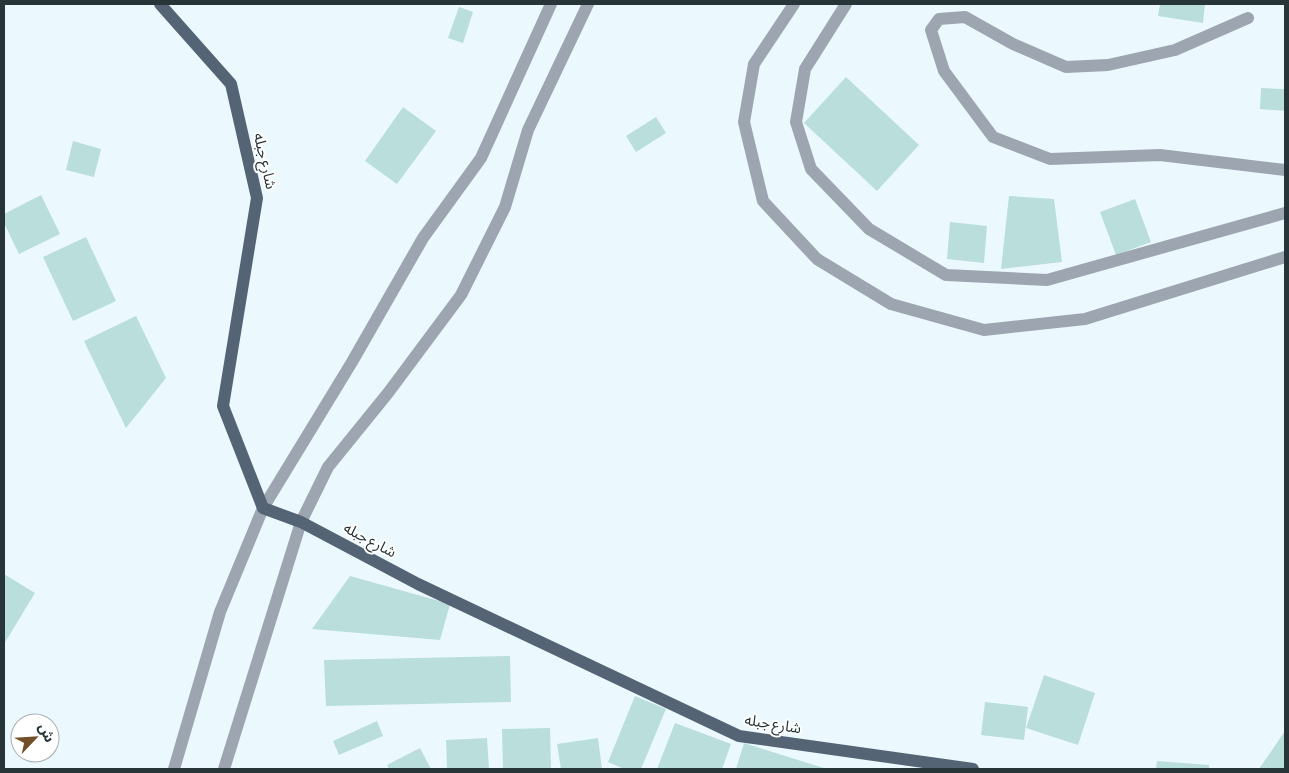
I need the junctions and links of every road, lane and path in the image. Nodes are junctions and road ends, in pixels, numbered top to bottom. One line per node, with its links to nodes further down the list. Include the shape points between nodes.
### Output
1 (160, 4): 10 (main road, شارع جبله, via 231,84 257,198 223,406)
2 (551, 4): 10 (street, via 481,158 423,238)
3 (588, 4): 11 (street, via 528,130 505,207 461,295 388,393 328,466)
4 (794, 4): 9 (street, via 754,64 744,122 763,201 818,259 890,304 984,330 1084,319)
5 (846, 4): 8 (street, via 805,69 796,122 811,168 869,229 946,275 1046,280)
6 (1248, 18): 7 (street, via 1175,50 1108,65 1066,67 1013,44 965,17 939,19 931,30 944,71 993,137 1050,159 1160,155)
7 (1285, 170)
8 (1285, 214)
9 (1285, 257)
10 (263, 508): 11 (main road, شارع جبله); 12 (street, via 220,612)
11 (301, 522): 13 (street); 14 (main road, شارع جبله, via 418,584 739,736)
12 (174, 769)
13 (224, 769)
14 (973, 769)

